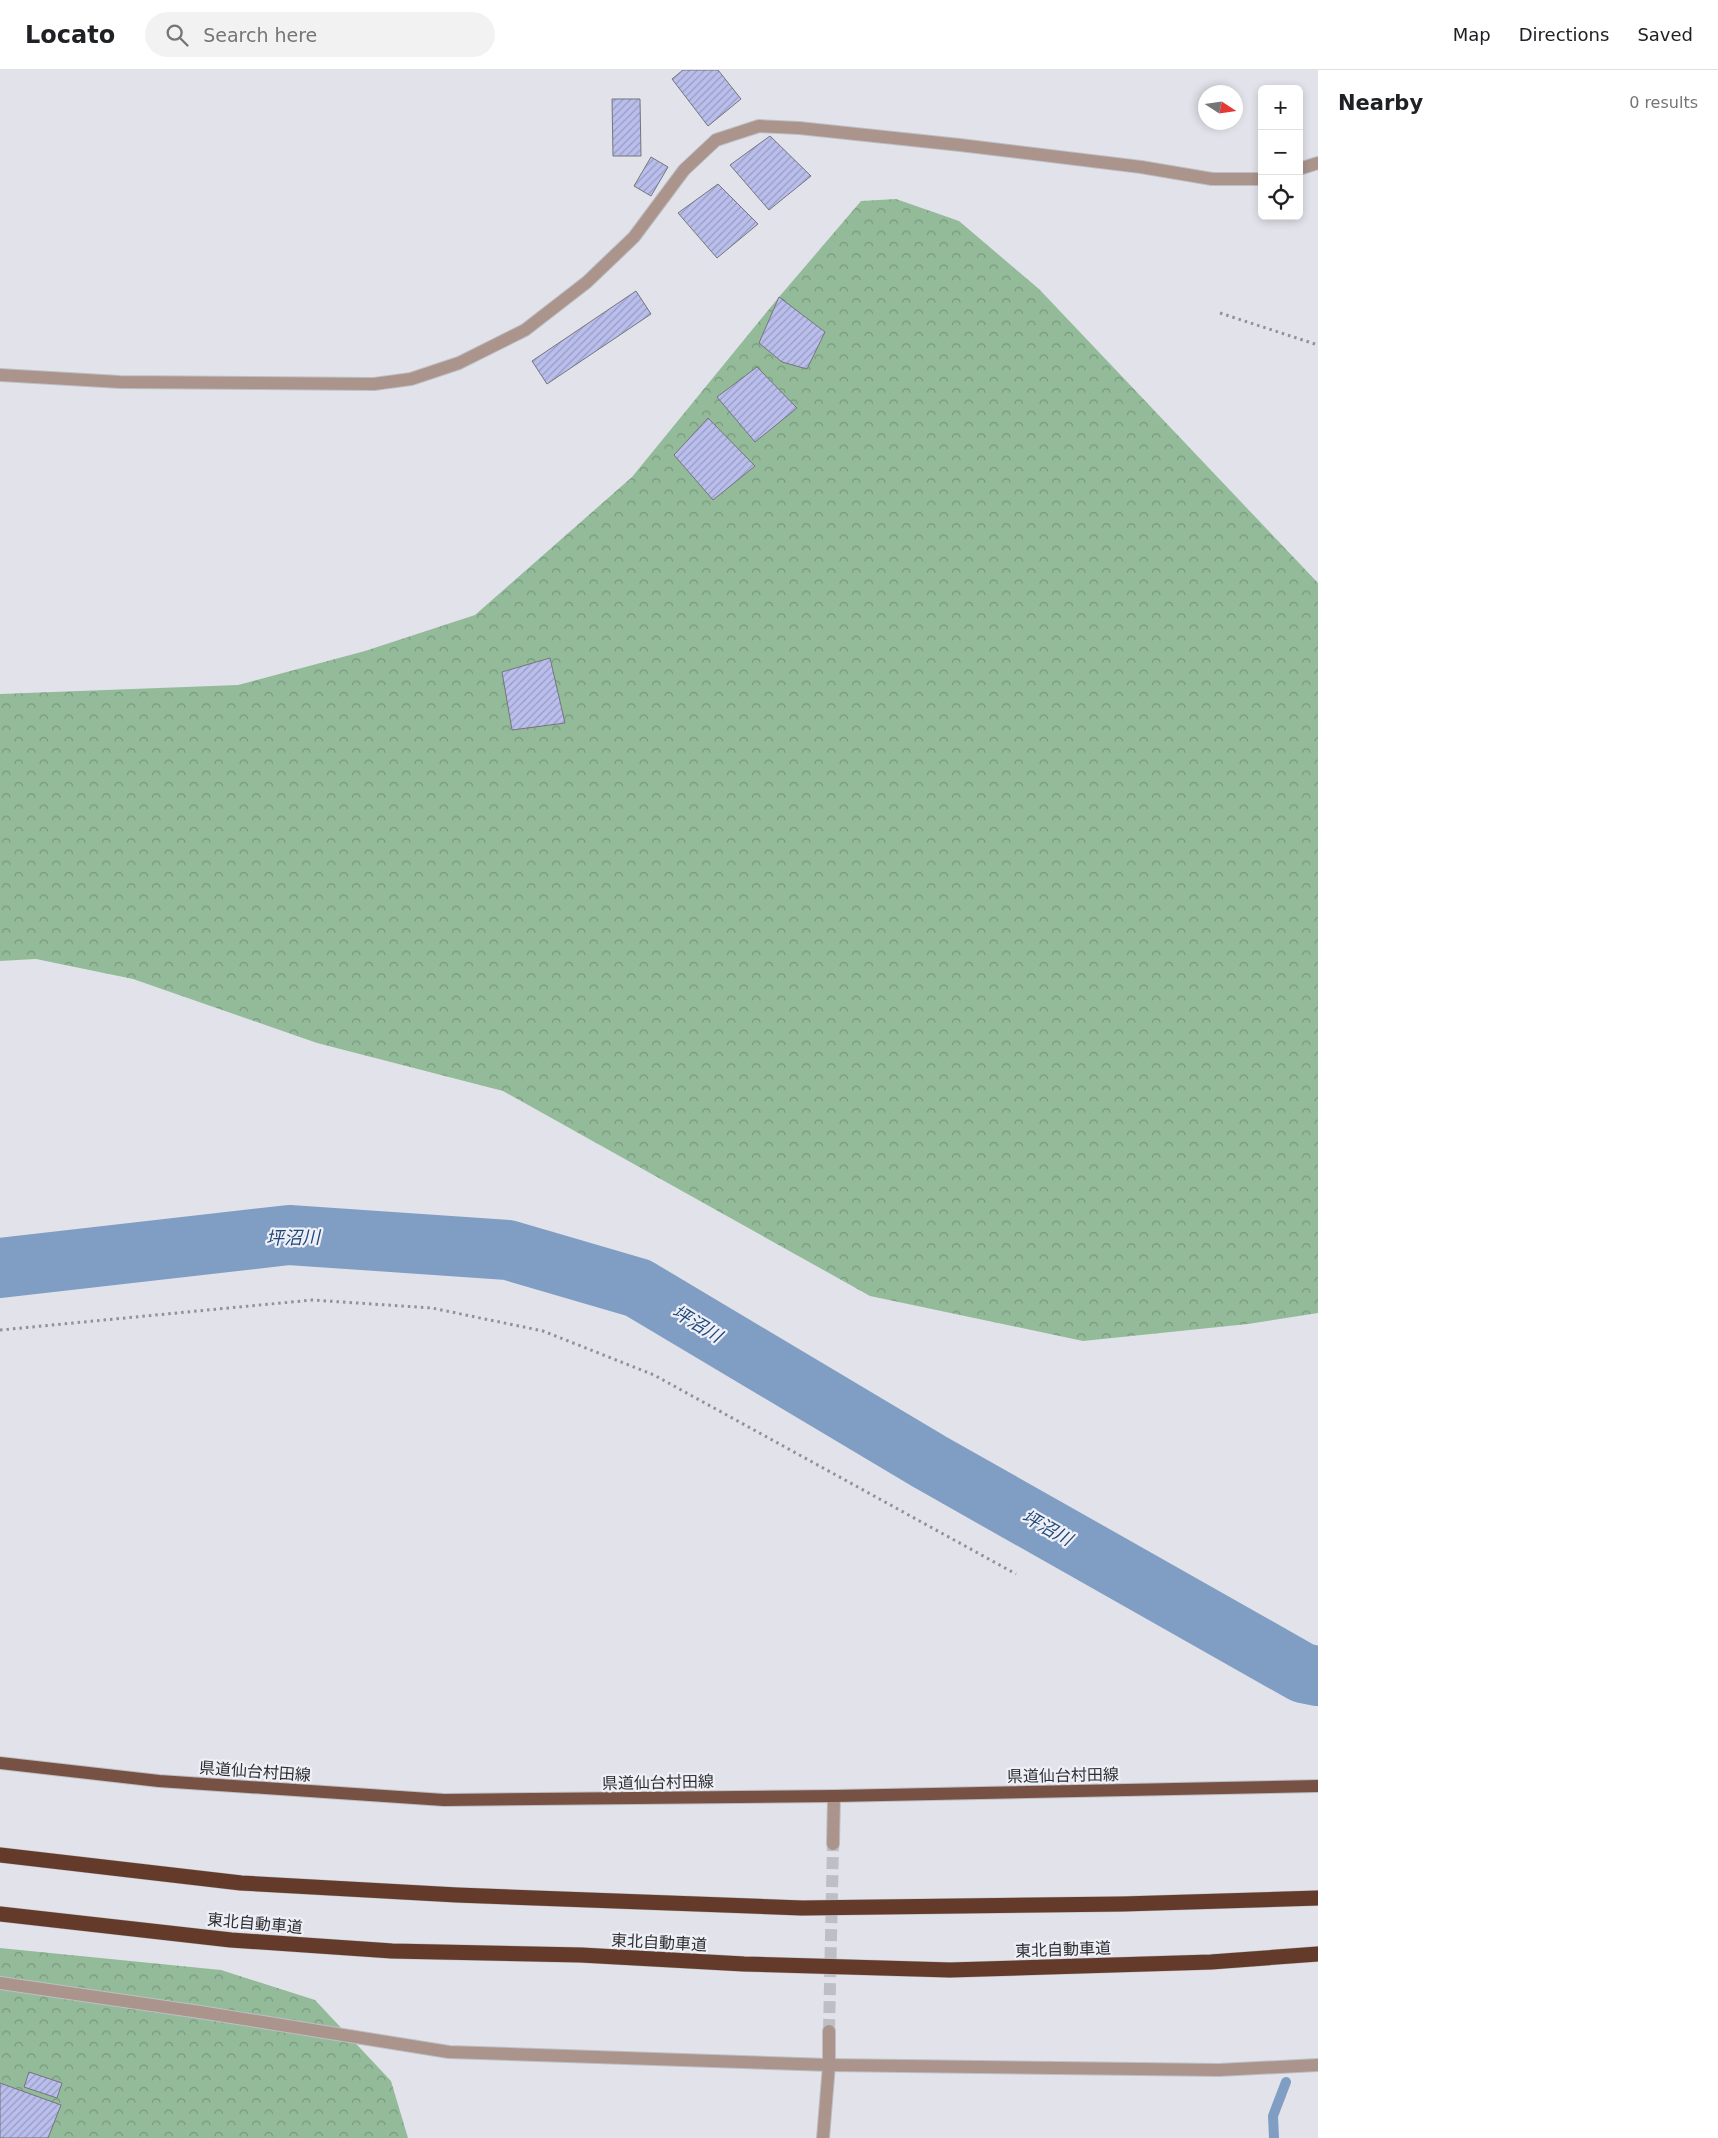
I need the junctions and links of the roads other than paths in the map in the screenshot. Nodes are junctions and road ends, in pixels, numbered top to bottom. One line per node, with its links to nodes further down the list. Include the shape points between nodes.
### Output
1 (1318, 163): 2 (street)
2 (1303, 168)
3 (1258, 179): 4 (street, via 1212,179 960,145 759,126 716,140 684,170 634,236 586,282 525,330 459,363 411,379 374,384 130,382)
4 (0, 375)
5 (0, 1763): 7 (main road, 県道仙台村田線, via 159,1781 444,1800)
6 (1318, 1786): 7 (main road, 県道仙台村田線)
7 (834, 1796): 8 (street)
8 (833, 1844)
9 (0, 1855): 10 (highway, via 241,1883 675,1904 812,1908)
10 (1318, 1898)
11 (0, 1914): 12 (highway, 東北自動車道, via 231,1940 744,1964 950,1970 1211,1962)
12 (1318, 1954)
13 (0, 1983): 15 (street, via 449,2052)
14 (829, 2031): 15 (street)
15 (830, 2065): 16 (street, via 1218,2070); 17 (street)
16 (1318, 2065)
17 (823, 2138)

